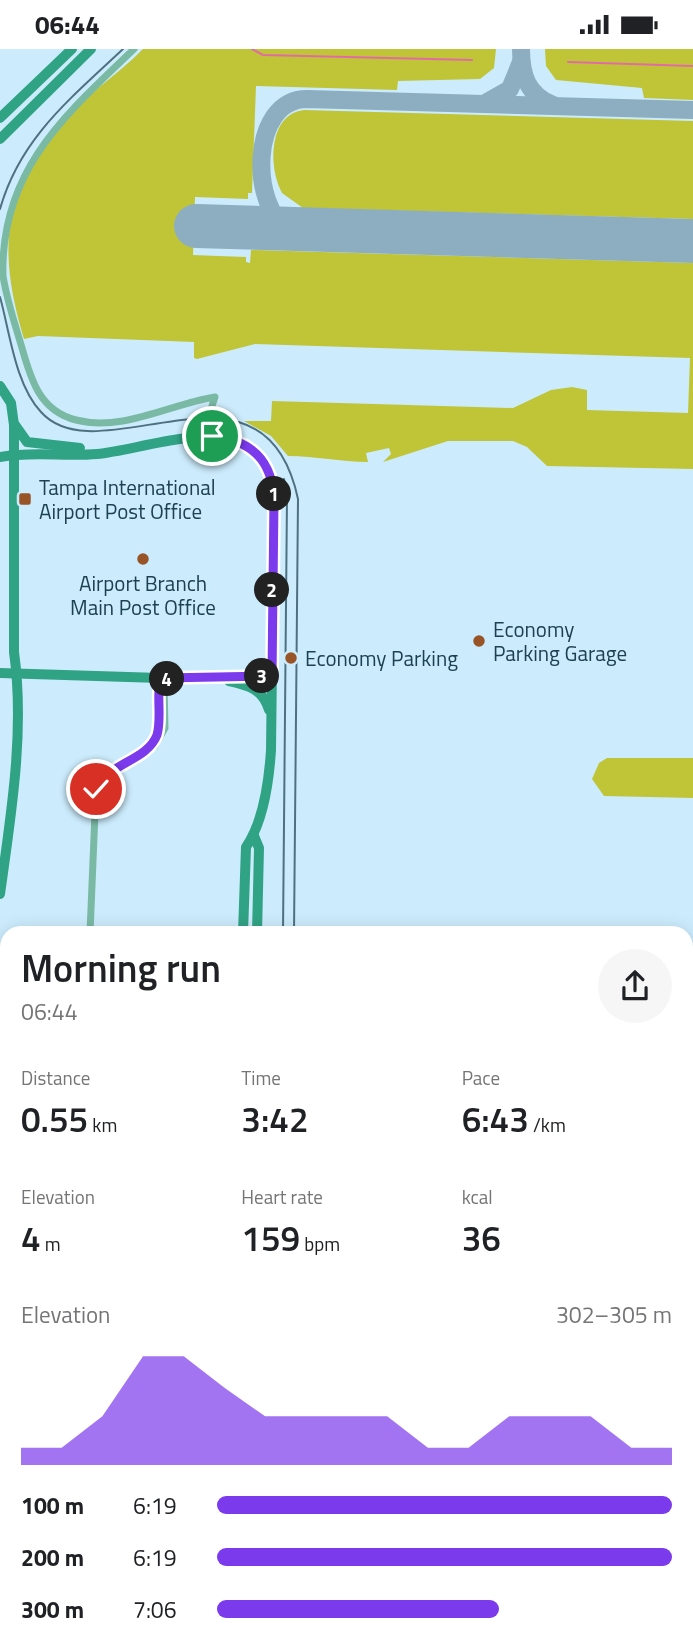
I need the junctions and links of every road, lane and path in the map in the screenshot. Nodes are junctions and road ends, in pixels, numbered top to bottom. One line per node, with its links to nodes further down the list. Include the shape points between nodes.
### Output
1 (72, 49): 4 (street)
2 (91, 49): 5 (street)
3 (134, 49): 8 (street, via 50,129 20,172 4,220 6,292 33,384 59,413 83,421 126,419 215,397)
4 (0, 118)
5 (0, 141)
6 (0, 386): 7 (street, via 10,403)
7 (14, 425): 9 (street, via 27,442); 10 (street)
8 (212, 436): 9 (street); 14 (street, via 250,447 271,473)
9 (106, 453): 10 (street)
10 (16, 454): 11 (street); 13 (street, via 14,652)
11 (0, 456)
12 (0, 671): 13 (street)
13 (18, 672): 16 (street); 19 (street, via 16,750)
14 (272, 676): 15 (street); 17 (street)
15 (208, 679): 16 (street); 17 (street, via 256,689)
16 (164, 682): 20 (street, via 165,724 159,741 104,777 94,796)
17 (271, 719): 18 (street, via 267,785)
18 (254, 836): 21 (street, via 247,847); 22 (street, via 259,848)
19 (0, 894)
20 (90, 926)
21 (243, 926)
22 (257, 926)

